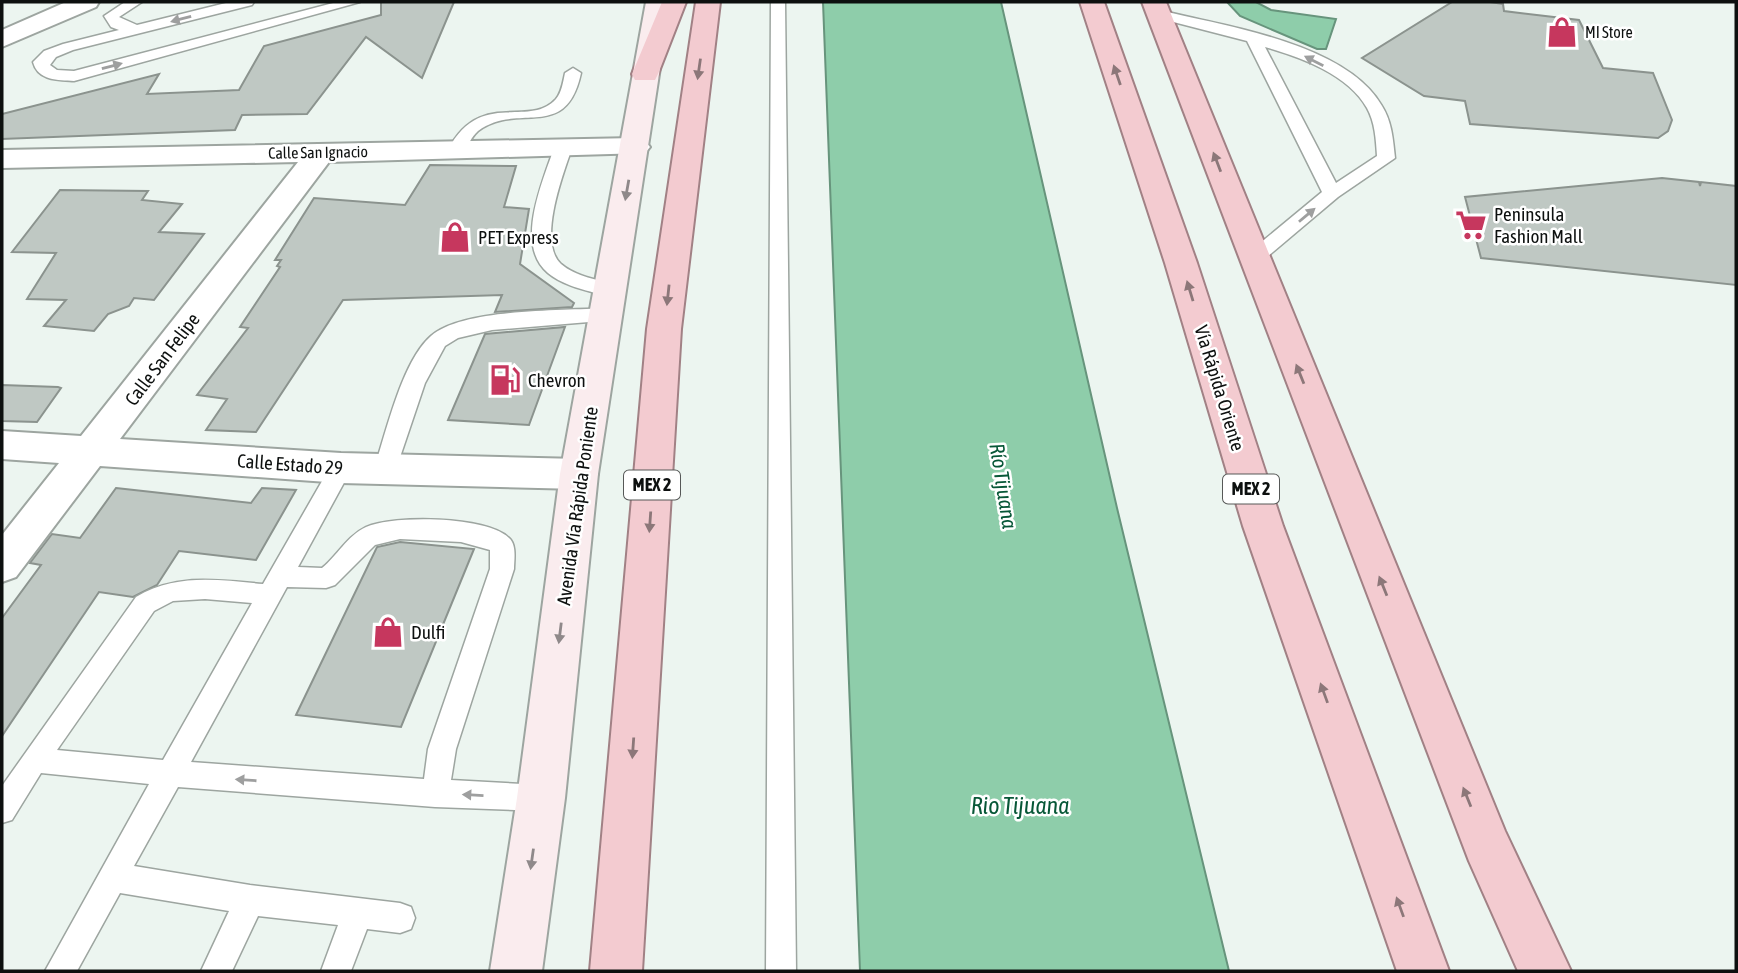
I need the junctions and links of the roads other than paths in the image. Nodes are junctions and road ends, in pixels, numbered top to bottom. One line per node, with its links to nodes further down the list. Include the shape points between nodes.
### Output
1 (87, 2): 12 (street)
2 (135, 2): 11 (lane, via 111,16 116,24)
3 (247, 2): 11 (lane, one-way to 11)
4 (353, 2): 11 (lane, one-way to 4, via 50,54 42,67 52,75 74,76)
5 (657, 2): 15 (main road, Avenida Vía Rápida Poniente)
6 (674, 2): 15 (highway)
7 (708, 2): 45 (highway, MEX 2, one-way to 45, via 664,329)
8 (778, 2): 46 (lane)
9 (1092, 2): 47 (highway, Vía Rápida Oriente / MEX 2, one-way to 9, via 1263,526 1181,263)
10 (1157, 8): 13 (lane); 22 (highway, one-way to 10)
11 (137, 30)
12 (2, 39)
13 (1254, 40): 21 (lane); 21 (lane, one-way to 13, via 1386,158 1383,130 1372,102 1345,76 1301,54)
14 (573, 73): 18 (lane, via 569,94 559,105 538,114 479,123)
15 (645, 74): 16 (main road, Avenida Vía Rápida Poniente)
16 (635, 147): 17 (street, Calle San Ignacio); 23 (main road, Avenida Vía Rápida Poniente, one-way to 23)
17 (563, 148): 18 (street, Calle San Ignacio); 23 (lane, via 548,194 543,250 556,270)
18 (457, 150): 19 (street, Calle San Ignacio)
19 (322, 151): 20 (street, Calle San Ignacio); 25 (street, Calle San Felipe)
20 (2, 159)
21 (1332, 193): 22 (lane, one-way to 21)
22 (1254, 258): 36 (highway, one-way to 22)
23 (608, 303): 27 (lane, via 487,324 439,339 410,398); 28 (main road, Avenida Vía Rápida Poniente)
24 (2, 445): 25 (street, Calle Estado 29)
25 (93, 450): 26 (street, Calle Estado 29); 29 (street, Calle San Felipe)
26 (341, 468): 27 (street, Calle Estado 29); 30 (lane)
27 (385, 469): 28 (street, Calle Estado 29)
28 (579, 474): 34 (main road, Avenida Vía Rápida Poniente, one-way to 34)
29 (2, 565)
30 (275, 586): 31 (lane, via 183,588 154,597 136,612); 32 (lane); 33 (lane, via 326,578 365,539 382,531 478,535 502,545 502,569 442,750)
31 (34, 760): 32 (lane); 35 (lane)
32 (170, 774): 33 (lane, one-way to 32); 37 (lane)
33 (435, 794): 34 (lane, one-way to 33)
34 (541, 798): 44 (main road, Avenida Vía Rápida Poniente, one-way to 44)
35 (2, 810)
36 (1486, 844): 48 (highway); 49 (highway)
37 (113, 877): 38 (lane); 41 (lane)
38 (250, 900): 39 (lane); 42 (lane)
39 (358, 913): 40 (lane); 43 (lane)
40 (400, 918)
41 (60, 971)
42 (216, 971)
43 (336, 971)
44 (516, 971)
45 (616, 971)
46 (781, 971)
47 (1423, 971)
48 (1517, 971)
49 (1545, 971)

